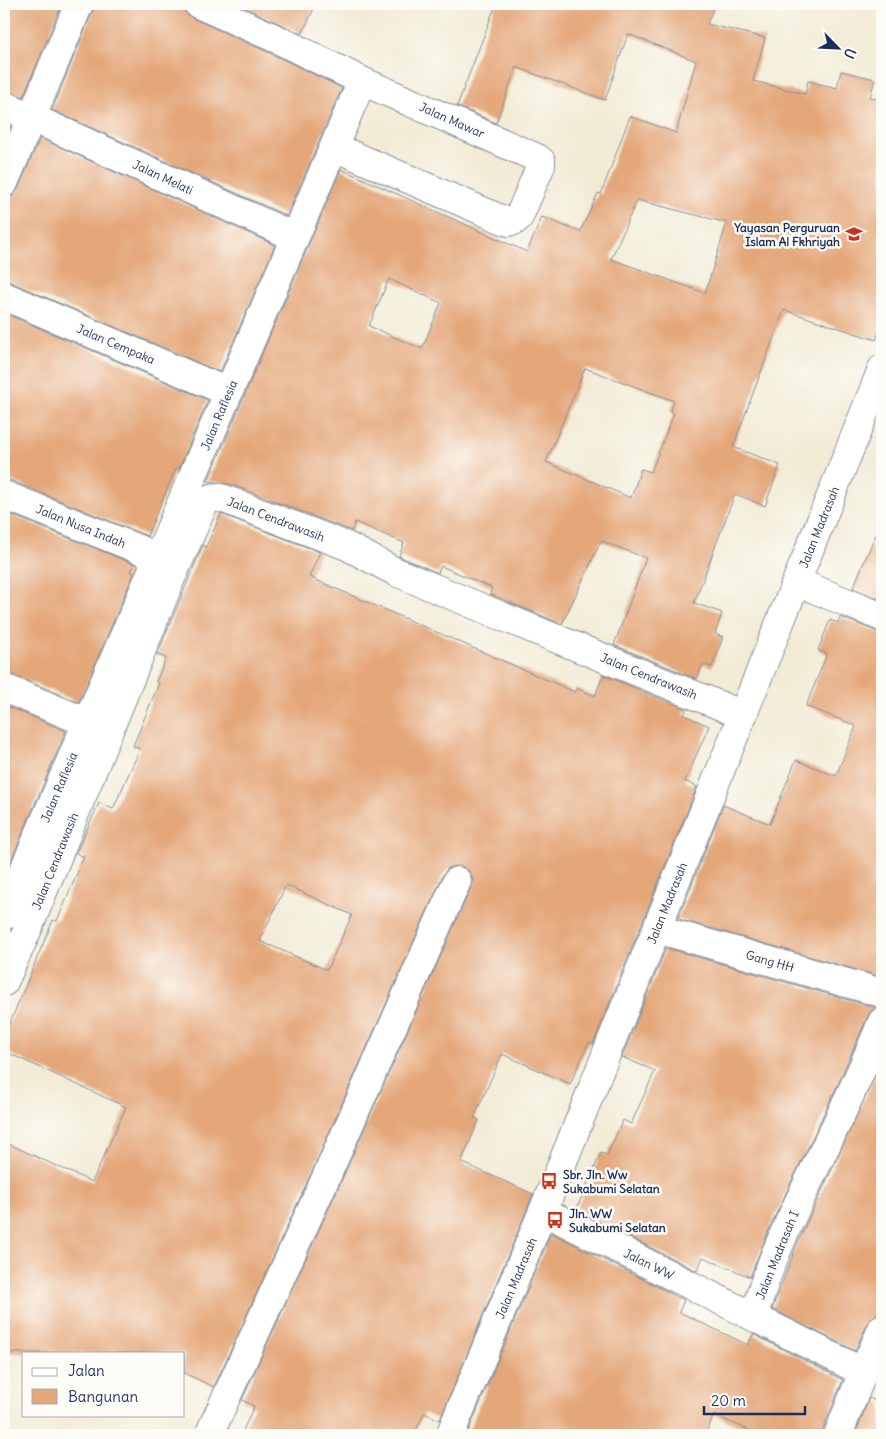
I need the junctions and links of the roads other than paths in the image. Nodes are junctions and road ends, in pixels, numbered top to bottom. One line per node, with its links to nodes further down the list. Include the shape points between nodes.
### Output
1 (79, 4): 5 (street)
2 (198, 4): 3 (street)
3 (362, 81): 6 (street, Jalan Raflesia); 6 (street, Jalan Mawar, via 541,161 519,217 508,222)
4 (4, 105): 5 (street, Jalan Melati)
5 (32, 116): 7 (street); 8 (street, Jalan Melati)
6 (334, 147): 8 (street, Jalan Raflesia)
7 (4, 183)
8 (295, 237): 11 (street, Jalan Raflesia)
9 (4, 296): 11 (street, Jalan Cempaka)
10 (882, 369): 14 (street, Jalan Madrasah)
11 (228, 392): 13 (street, Jalan Raflesia)
12 (4, 495): 13 (street, Jalan Nusa Indah)
13 (158, 557): 18 (street, Jalan Raflesia)
14 (797, 582): 15 (street); 17 (street, Jalan Madrasah)
15 (882, 617)
16 (4, 688): 18 (street)
17 (743, 715): 22 (street, Jalan Madrasah); 23 (street, Jalan Cendrawasih, via 396,572 347,546 224,499 211,498 203,506 172,576)
18 (86, 722): 19 (street, Jalan Raflesia)
19 (11, 880): 21 (street, Jalan Raflesia)
20 (457, 881): 30 (street)
21 (4, 916)
22 (657, 929): 24 (street, Gang HH); 26 (street, Jalan Madrasah)
23 (4, 982)
24 (882, 993)
25 (882, 1022): 27 (street, Jalan Madrasah I, via 782,1239)
26 (544, 1212): 27 (street, Jalan WW); 31 (street, Jalan Madrasah)
27 (754, 1316): 29 (street, Jalan Madrasah I)
28 (882, 1329): 29 (street)
29 (863, 1372): 32 (street)
30 (209, 1435)
31 (450, 1435)
32 (838, 1435)

